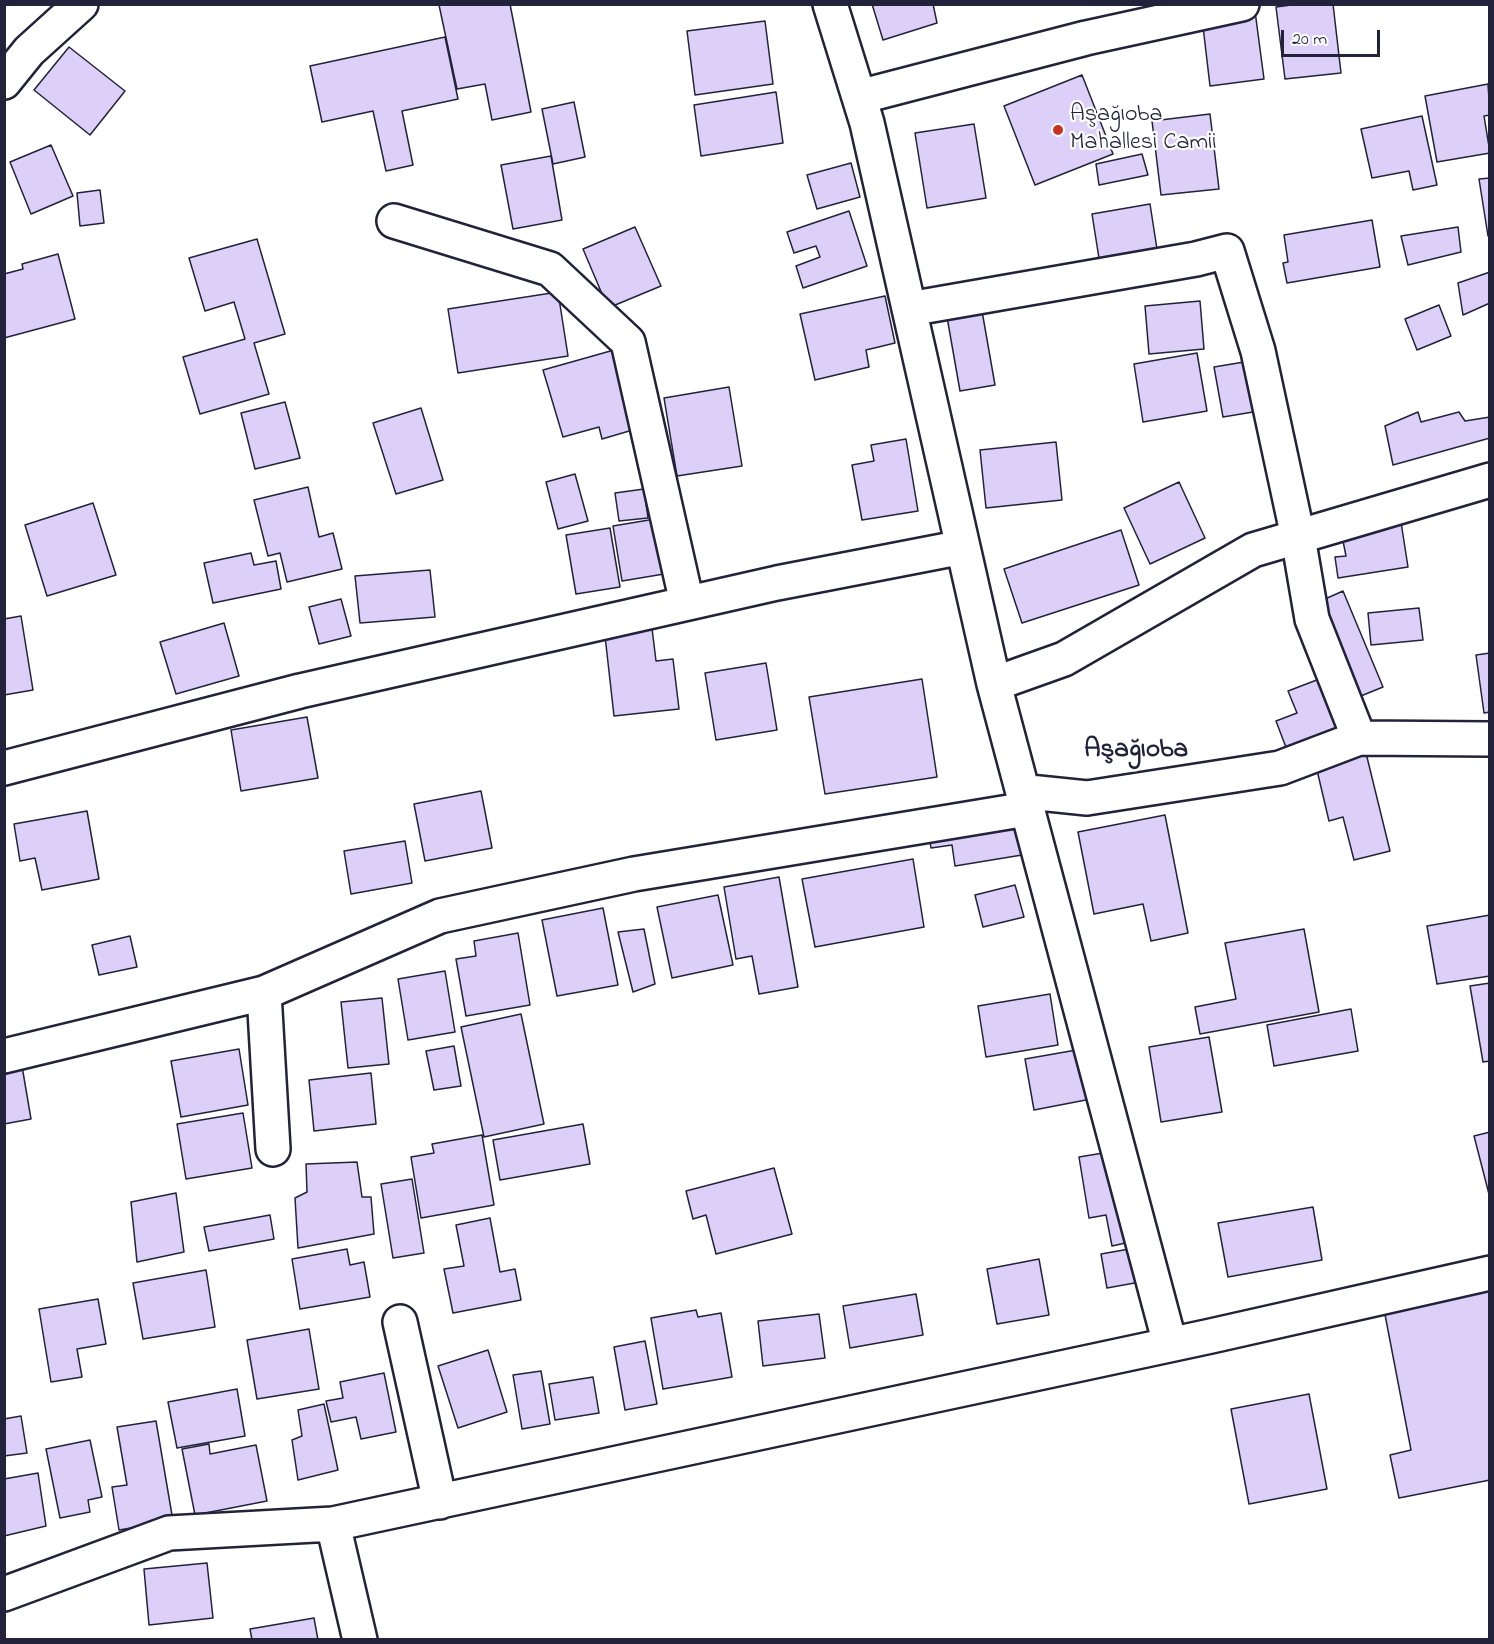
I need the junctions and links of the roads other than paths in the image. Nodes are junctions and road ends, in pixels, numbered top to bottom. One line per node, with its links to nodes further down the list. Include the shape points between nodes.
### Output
1 (81, 4): 4 (street, via 29,51)
2 (830, 4): 5 (street)
3 (1242, 4): 5 (street, via 1086,38)
4 (4, 82)
5 (859, 97): 7 (street)
6 (394, 220): 11 (street, via 550,269 628,342)
7 (909, 309): 9 (street, via 1196,259 1227,250 1258,351); 10 (street)
8 (1490, 480): 9 (street)
9 (1298, 537): 12 (street, via 1253,550 1064,658); 13 (street, via 1311,619)
10 (963, 547): 11 (street); 12 (street)
11 (687, 603): 15 (street, via 300,691)
12 (994, 684): 16 (street)
13 (1359, 738): 14 (street); 16 (street, via 1280,768 1087,798 1029,792)
14 (1490, 740)
15 (4, 768)
16 (1027, 809): 17 (street, via 634,873 440,916); 22 (street)
17 (264, 993): 18 (street); 19 (street)
18 (4, 1056)
19 (273, 1149)
20 (1490, 1273): 22 (street)
21 (400, 1322): 23 (street)
22 (1170, 1344): 23 (street)
23 (440, 1502): 24 (street)
24 (333, 1524): 25 (street, via 169,1533); 26 (street)
25 (4, 1594)
26 (360, 1640)

